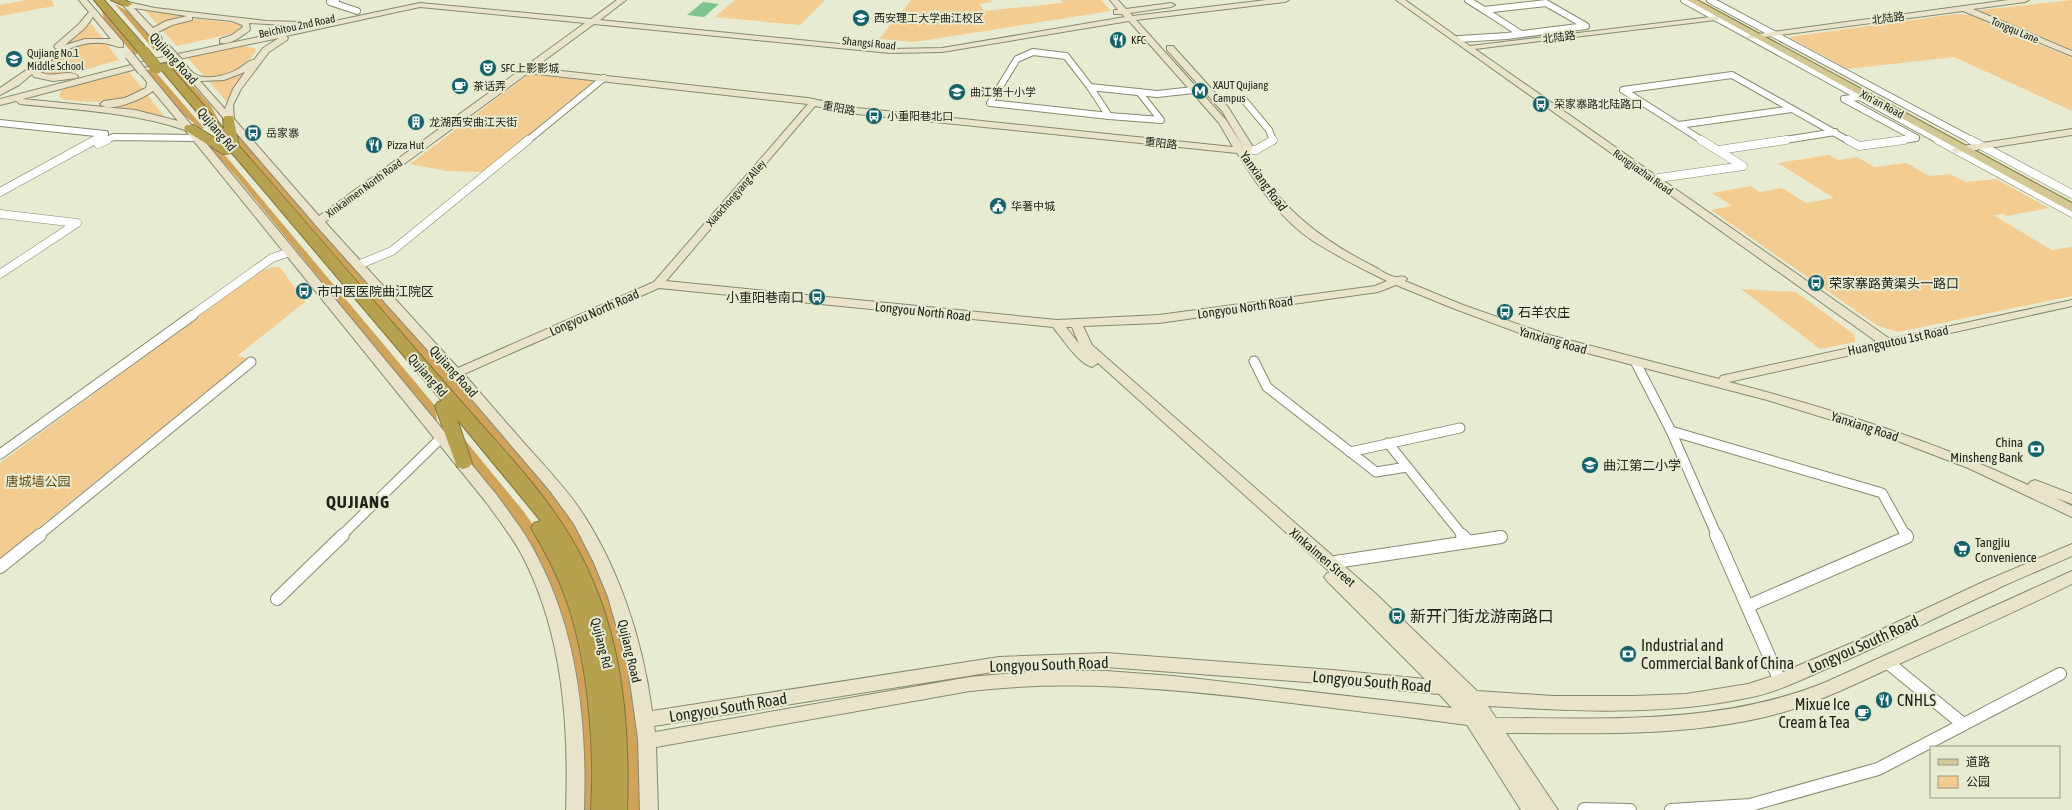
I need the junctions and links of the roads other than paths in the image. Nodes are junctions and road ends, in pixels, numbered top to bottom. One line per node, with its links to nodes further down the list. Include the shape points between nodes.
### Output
1 (83, 0): 28 (street, Qujiang Road)
2 (95, 0): 28 (highway, via 96,7)
3 (99, 0): 46 (highway, Qujiang Rd)
4 (108, 0): 46 (highway, Qujiang Rd)
5 (116, 0): 25 (highway)
6 (336, 0): 29 (street, via 330,2)
7 (448, 0): 32 (street)
8 (622, 0): 32 (street, Xinkaimen North Road)
9 (1114, 0): 30 (street, Yanxiang Road)
10 (1125, 0): 30 (street, Yanxiang Road)
11 (1226, 0): 30 (street, via 1181,4)
12 (1244, 0): 30 (street)
13 (1266, 0): 30 (street)
14 (1285, 0): 30 (street)
15 (1400, 0): 94 (street, Rongjiazhai Road)
16 (1404, 0): 42 (street, Rongjiazhai Road)
17 (1468, 0): 27 (street)
18 (1684, 0): 33 (street)
19 (1691, 0): 38 (main road, Xin'an Road)
20 (1703, 0): 38 (main road, Xin'an Road)
21 (1710, 0): 38 (street)
22 (2007, 0): 26 (street, 北陆路)
23 (2025, 0): 26 (street, 北陆路)
24 (422, 1): 29 (street); 32 (street); 34 (street, Beichitou 2nd Road); 36 (street)
25 (125, 2): 35 (street, via 170,12); 40 (street, Qujiang Road)
26 (1960, 7): 38 (street, 北陆路); 47 (street, Tongqu Lane)
27 (1484, 10): 39 (street); 39 (street, via 1546,3 1586,26)
28 (93, 11): 44 (street, Qujiang Road); 59 (street, via 77,31)
29 (357, 11): 35 (street)
30 (1132, 14): 31 (street); 32 (street, via 942,50 910,52); 56 (street, Yanxiang Road); 74 (street, Yanxiang Road, via 1225,109 1235,123)
31 (1083, 17)
32 (598, 18): 37 (street, via 900,45 945,42); 49 (street, Xinkaimen North Road)
33 (1716, 18): 38 (street); 45 (street, 北陆路)
34 (318, 23): 35 (street); 36 (street); 43 (street, Beichitou 2nd Road)
35 (292, 24): 41 (street)
36 (302, 30): 41 (street); 64 (street, via 266,50 233,95 228,109)
37 (1002, 31)
38 (1758, 33): 58 (street); 73 (main road, Xin'an Road)
39 (1520, 34): 42 (street)
40 (155, 36): 41 (street, via 154,31 165,24 196,17 246,24 246,29); 48 (street, Qujiang Road, bridge, via 164,46)
41 (239, 39): 43 (street); 51 (street, via 261,48 247,68 217,78); 52 (street, via 149,54); 54 (street)
42 (1459, 39): 45 (street, Rongjiazhai Road)
43 (222, 43): 50 (street, Beichitou 2nd Road)
44 (120, 44): 48 (street, Qujiang Road, bridge, via 129,55); 52 (street, via 100,40 74,44 58,51 35,71 40,76)
45 (1473, 47): 75 (street, Rongjiazhai Road)
46 (146, 50): 48 (highway, Qujiang Rd, bridge)
47 (2072, 54)
48 (158, 70): 51 (street, Qujiang Road); 54 (street, via 150,89 121,102 104,104 58,100 54,97 54,94); 69 (street, Qujiang Road); 71 (highway, Qujiang Rd)
49 (525, 70): 53 (street, 重阳路); 84 (street, Xinkaimen North Road)
50 (82, 76): 52 (street); 54 (street); 59 (street, Beichitou 2nd Road)
51 (190, 76): 64 (street, Qujiang Road)
52 (59, 77): 59 (street, via 33,84)
53 (604, 78): 61 (street, 重阳路); 87 (street, via 392,251)
54 (68, 84): 59 (street)
55 (1090, 87): 57 (street); 63 (street); 63 (street, via 1066,56 1033,52 1017,59 990,103)
56 (1194, 90): 57 (street, via 1158,94); 74 (street, Yanxiang Road)
57 (1139, 92): 63 (street, via 1161,120)
58 (1860, 97): 67 (street, via 1844,99 1916,138 1859,146); 73 (street)
59 (0, 98): 69 (street, via 135,113 159,118)
60 (1244, 100): 74 (street, via 1269,130 1273,141 1256,150)
61 (814, 102): 74 (street, 重阳路, via 857,111); 90 (street, Xiaochongyang Alley)
62 (1792, 109): 66 (street); 66 (street, via 1732,75 1623,90); 67 (street)
63 (1109, 116)
64 (229, 118): 71 (highway); 84 (street, Qujiang Road)
65 (0, 123): 76 (street, via 105,134)
66 (1678, 125): 72 (street)
67 (1834, 132): 72 (street)
68 (2072, 132): 73 (street)
69 (194, 133): 71 (highway, via 200,133); 78 (street, via 113,137); 85 (street, Qujiang Road)
70 (2072, 136): 73 (street)
71 (230, 149): 100 (highway, Qujiang Rd, via 322,265); 134 (highway, Qujiang Rd, via 516,477 560,535 597,618 610,674 617,774)
72 (1719, 150): 75 (street, via 1743,166)
73 (1973, 150): 77 (street); 79 (main road, Xin'an Road); 80 (main road, Xin'an Road); 81 (street)
74 (1246, 151): 89 (street, Yanxiang Road, via 1255,174 1277,202 1304,229 1329,247)
75 (1660, 178): 94 (street, Rongjiazhai Road)
76 (0, 192)
77 (2072, 194)
78 (0, 197)
79 (2072, 199)
80 (2072, 208)
81 (2072, 213)
82 (0, 214): 88 (street, via 77,223)
83 (0, 219): 86 (street, via 61,226 7,263)
84 (319, 221): 87 (street, Qujiang Road)
85 (290, 252): 103 (street, Qujiang Road); 106 (street, via 272,258)
86 (0, 265)
87 (358, 265): 98 (street, Qujiang Road)
88 (0, 274)
89 (1400, 279): 92 (street, Longyou North Road, via 1378,289 1160,319); 97 (street, Yanxiang Road, via 1519,330); 99 (street, Yanxiang Road, via 1532,327)
90 (658, 284): 93 (street, Longyou North Road); 98 (street, Longyou North Road)
91 (2072, 303): 94 (street, Huangqutou 1st Road)
92 (1076, 323): 93 (street, Longyou North Road); 116 (street, Xinkaimen Street, via 1086,347)
93 (1057, 324): 124 (street, Xinkaimen Street, via 1078,350 1304,551)
94 (1890, 342): 99 (street, Huangqutou 1st Road)
95 (1254, 361): 105 (street, via 1267,387)
96 (251, 362): 117 (street)
97 (1636, 363): 102 (street); 112 (street, Yanxiang Road, via 1771,398 1892,434 1973,465)
98 (456, 373): 127 (street, Qujiang Road, via 555,488 586,530 607,572 623,616)
99 (1725, 379): 109 (street, Yanxiang Road, via 1899,430 1988,463)
100 (444, 406): 107 (highway); 133 (highway, Qujiang Rd, via 531,513 551,544 579,606 590,642 597,680 605,784)
101 (1460, 428): 104 (street)
102 (1671, 431): 120 (street); 120 (street, via 1882,493 1907,537)
103 (440, 438): 107 (street, Qujiang Road); 119 (street)
104 (1388, 443): 105 (street); 108 (street)
105 (1350, 452): 108 (street, via 1376,472)
106 (0, 454)
107 (462, 463): 132 (street, Qujiang Road, via 491,498 532,558 556,622 572,702 576,761)
108 (1407, 467): 114 (street)
109 (2034, 485): 110 (street); 111 (street, Yanxiang Road)
110 (2072, 499)
111 (2072, 503)
112 (2072, 512)
113 (1501, 537): 114 (street)
114 (1468, 542): 116 (street)
115 (2072, 550): 123 (street, Longyou South Road)
116 (1330, 564): 125 (street, Xinkaimen Street)
117 (0, 567)
118 (2072, 577): 121 (street, Longyou South Road)
119 (277, 599)
120 (1748, 606): 123 (street)
121 (1887, 662): 128 (street); 129 (street, Longyou South Road, via 1798,701 1728,717 1637,726)
122 (2060, 674): 128 (street)
123 (1780, 681): 125 (street, Longyou South Road, via 1748,691 1686,701 1553,703)
124 (1444, 688): 125 (street, Longyou South Road); 126 (street, Xinkaimen Street); 127 (street, Longyou South Road, via 1106,660 1060,661 999,664)
125 (1473, 698): 129 (street, Xinkaimen Street)
126 (1472, 718): 129 (street, Longyou South Road); 130 (street, Longyou South Road, via 1139,679 1008,678); 136 (street, Xinkaimen Street)
127 (644, 720): 130 (street, Qujiang Road)
128 (1963, 724): 139 (street, via 1878,769 1750,806)
129 (1493, 725): 137 (street, Xinkaimen Street)
130 (646, 741): 135 (street, Qujiang Road, via 650,784)
131 (1584, 809): 138 (street)
132 (575, 810)
133 (603, 810)
134 (615, 810)
135 (649, 810)
136 (1531, 810)
137 (1549, 810)
138 (1630, 810)
139 (1671, 810)

